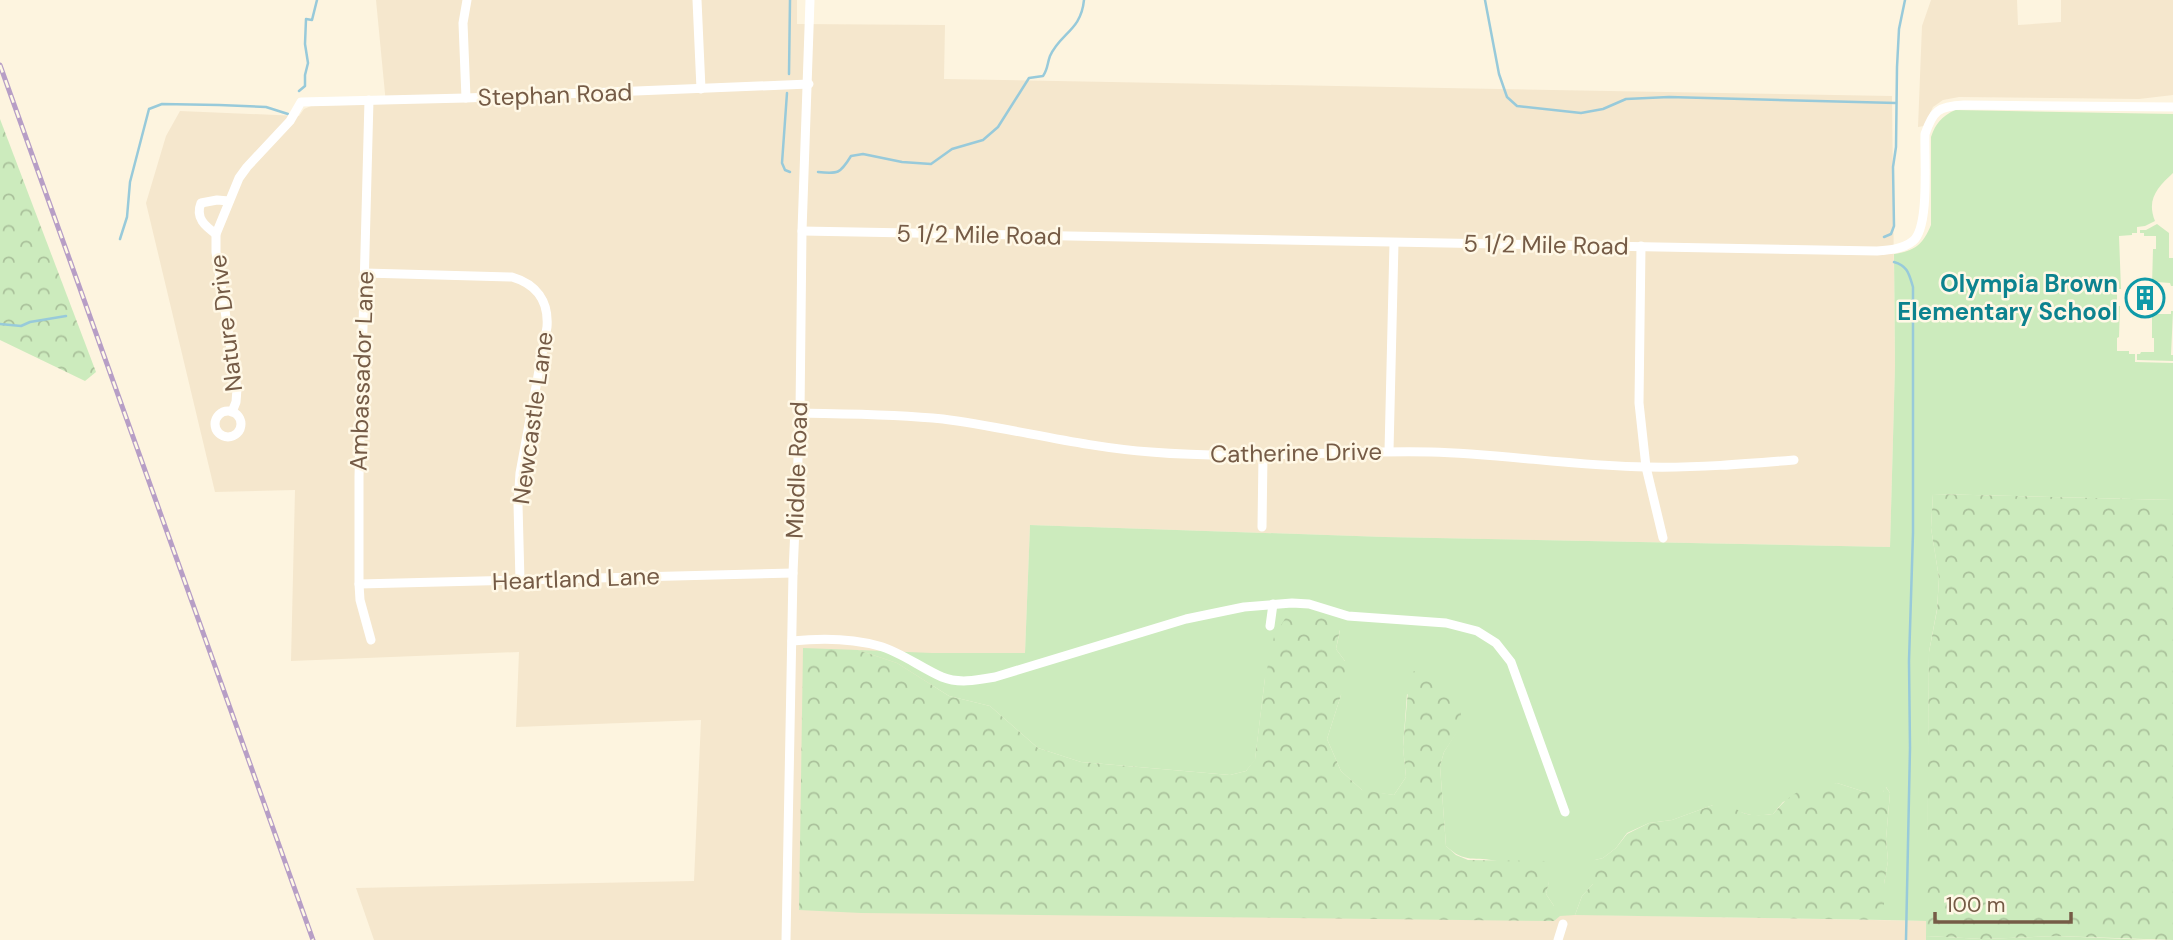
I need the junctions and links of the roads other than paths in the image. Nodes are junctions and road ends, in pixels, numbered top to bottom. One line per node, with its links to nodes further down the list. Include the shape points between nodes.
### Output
1 (467, 0): 6 (street, via 463,23)
2 (697, 0): 5 (street)
3 (810, 0): 4 (street, Middle Road)
4 (809, 84): 5 (street, Stephan Road); 11 (street, Middle Road)
5 (701, 89): 6 (street, Stephan Road)
6 (466, 98): 7 (street, Stephan Road)
7 (369, 100): 8 (street, Stephan Road); 15 (street, Ambassador Lane)
8 (301, 102): 10 (street, Nature Drive, via 290,121 247,167)
9 (2173, 107): 14 (street, 5 1/2 Mile Road, via 1949,105 1937,110 1925,134 1921,231 1905,246 1877,251)
10 (229, 201): 12 (street, Nature Drive); 12 (street, Nature Drive, via 201,203 203,223)
11 (802, 231): 13 (street, 5 1/2 Mile Road); 17 (street, Middle Road)
12 (216, 234): 16 (street, Nature Drive, via 237,389)
13 (1394, 243): 14 (street, 5 1/2 Mile Road); 18 (street)
14 (1641, 246): 21 (street, via 1639,403)
15 (365, 273): 25 (street, Newcastle Lane, via 512,278 529,284 542,298 547,327 520,473); 26 (street, Ambassador Lane)
16 (232, 412)
17 (800, 413): 19 (street, Catherine Drive, via 943,419 1149,452); 24 (street, Middle Road)
18 (1389, 452): 19 (street, Catherine Drive); 21 (street, Catherine Drive)
19 (1263, 455): 22 (street)
20 (1794, 460): 21 (street, Catherine Drive)
21 (1646, 467): 23 (street)
22 (1262, 527)
23 (1663, 538)
24 (793, 573): 25 (street, Heartland Lane); 30 (street, Middle Road)
25 (520, 581): 26 (street, Heartland Lane)
26 (359, 584): 29 (street, Ambassador Lane)
27 (1273, 604): 28 (street); 30 (street, via 1186,619 969,681 944,678 880,646); 31 (street, via 1309,604 1348,616 1446,623 1477,631 1496,643 1511,662)
28 (1270, 625)
29 (371, 640)
30 (792, 641): 33 (street, Middle Road)
31 (1564, 812)
32 (1563, 924): 34 (street)
33 (786, 940)
34 (1558, 940)

